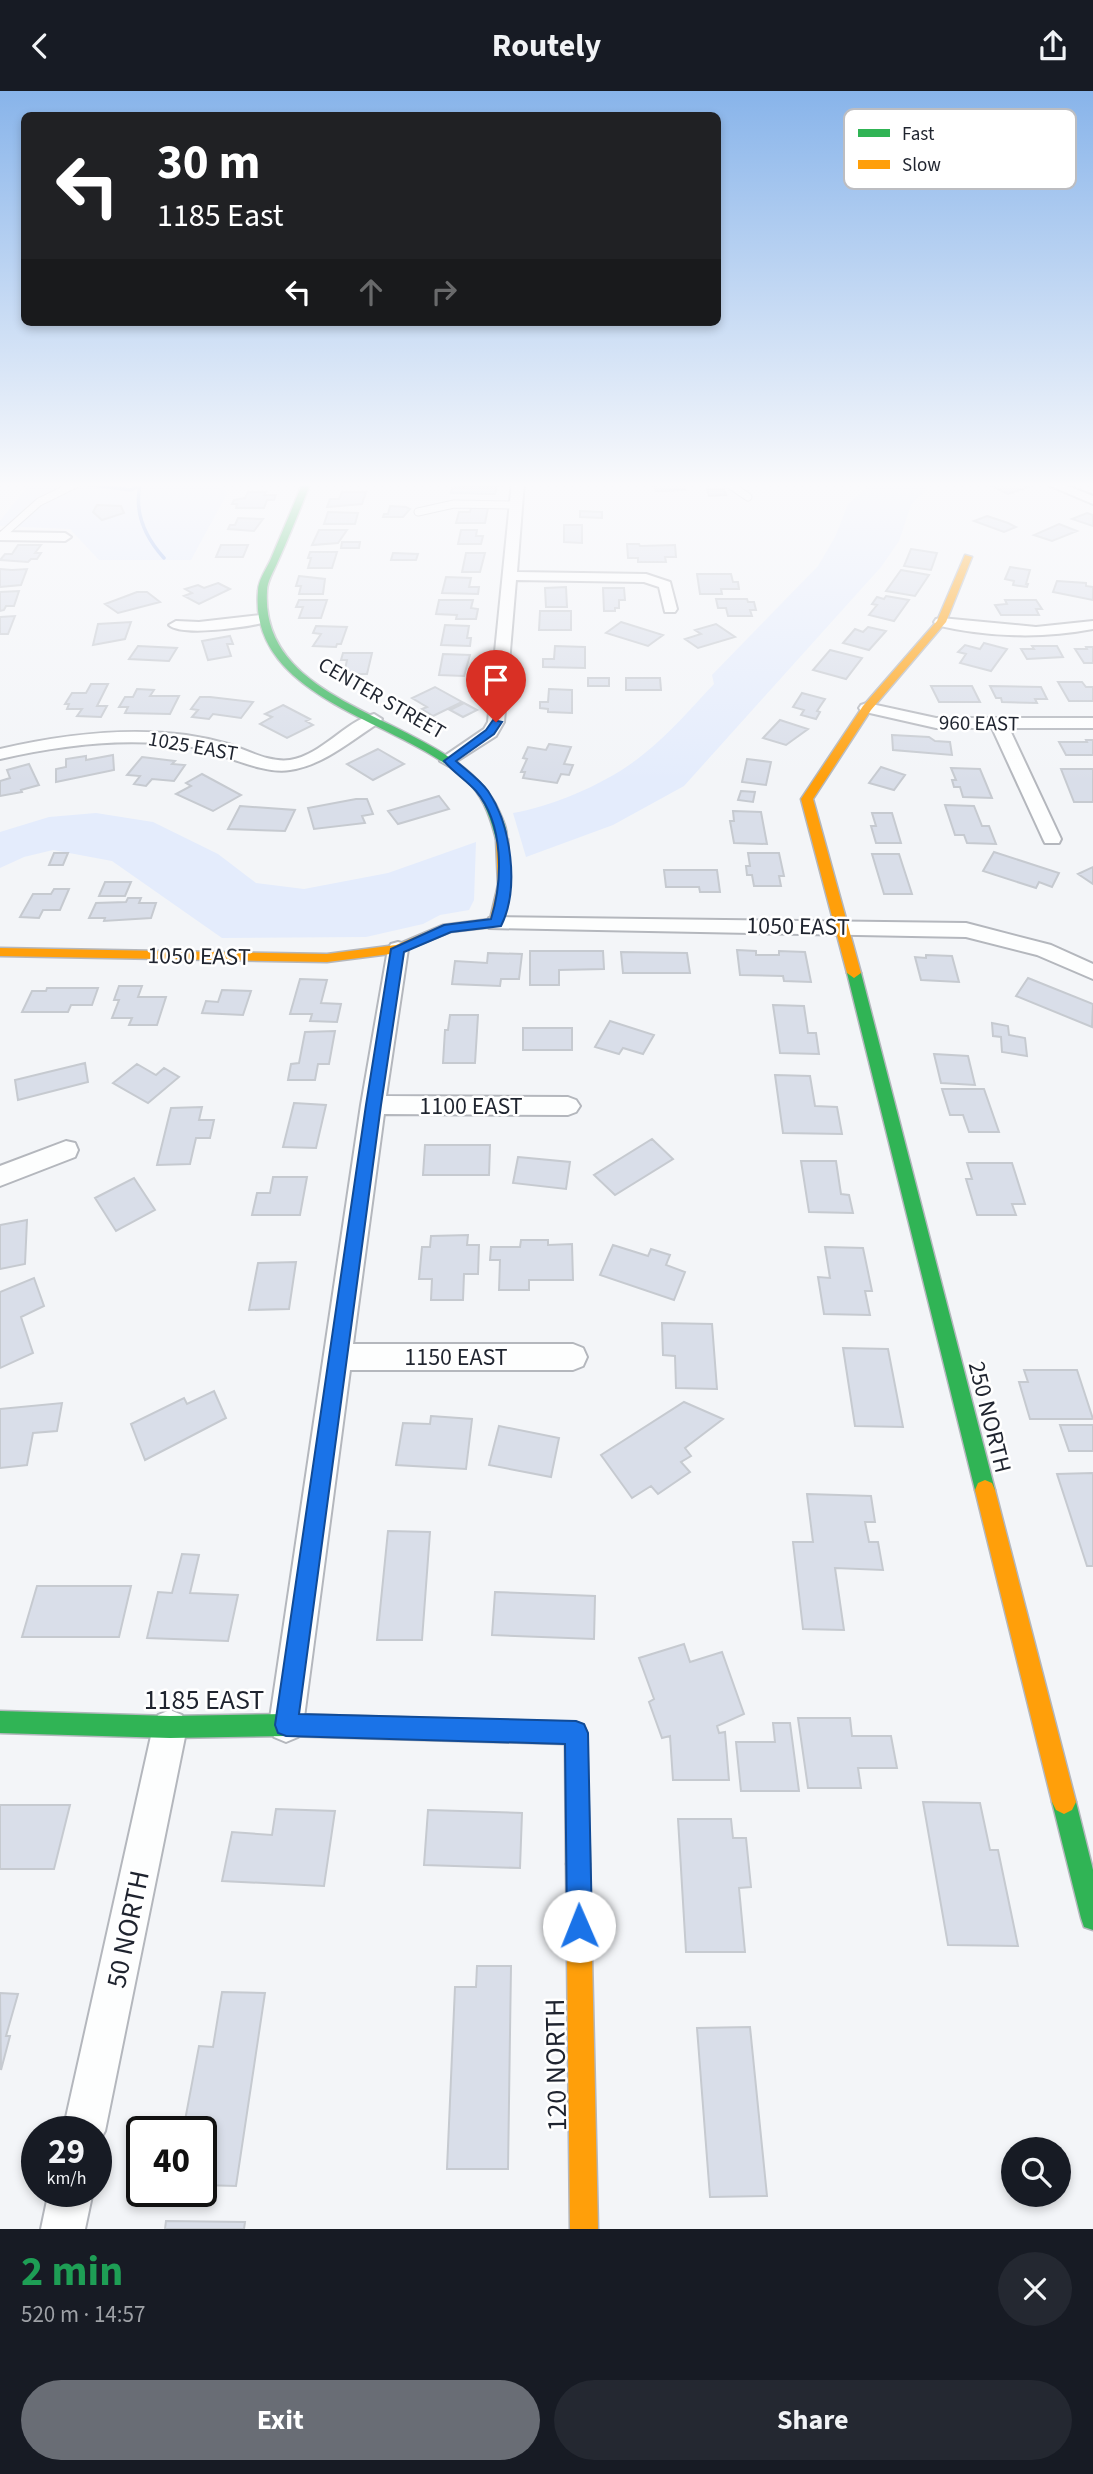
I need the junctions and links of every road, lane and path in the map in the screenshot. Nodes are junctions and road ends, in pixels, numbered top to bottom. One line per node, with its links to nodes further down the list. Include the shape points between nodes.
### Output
1 (265, 582): 6 (street, CENTER STREET)
2 (509, 582): 15 (street, via 496,722 491,732)
3 (656, 582): 5 (street, via 665,585)
4 (958, 582): 7 (street, 250 NORTH)
5 (670, 609)
6 (261, 619): 8 (street); 11 (street, CENTER STREET, via 274,651 299,675)
7 (941, 622): 9 (street, via 1029,631); 10 (street, 250 NORTH)
8 (176, 625)
9 (1093, 625)
10 (867, 708): 12 (street, 960 EAST, via 936,723); 18 (street, 250 NORTH, via 807,799)
11 (374, 719): 14 (street, 1025 EAST, via 302,762 286,766 213,745 125,735 49,742); 15 (street, CENTER STREET)
12 (998, 723): 13 (street, 960 EAST); 16 (street)
13 (1093, 723)
14 (0, 754)
15 (449, 761): 17 (street, CENTER STREET, via 482,791 496,818 505,854 502,905)
16 (1052, 839)
17 (496, 923): 18 (street, 1050 EAST); 19 (street, 1050 EAST, via 448,928)
18 (842, 926): 21 (street, 1050 EAST, via 966,930 1044,950); 32 (street, 250 NORTH)
19 (398, 949): 20 (street, 1050 EAST, via 327,958); 22 (street)
20 (0, 952)
21 (1093, 972)
22 (373, 1105): 23 (street, 1100 EAST); 26 (street)
23 (568, 1107)
24 (66, 1150): 25 (street)
25 (0, 1176)
26 (338, 1357): 27 (street, 1150 EAST); 29 (street)
27 (573, 1357)
28 (0, 1722): 30 (street, 1185 EAST)
29 (286, 1725): 30 (street, 1185 EAST); 31 (street, 1185 EAST)
30 (170, 1727): 33 (street, 50 NORTH)
31 (576, 1733): 36 (street, 120 NORTH)
32 (1093, 1918)
33 (87, 2116)
34 (68, 2207): 35 (street)
35 (63, 2229)
36 (584, 2229)

